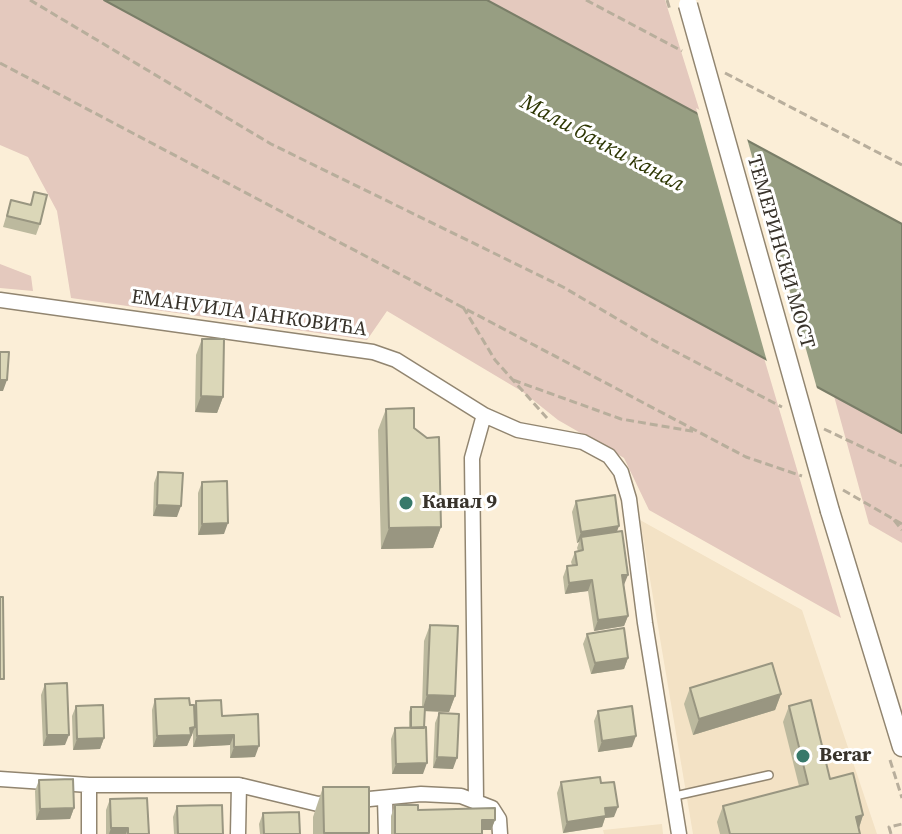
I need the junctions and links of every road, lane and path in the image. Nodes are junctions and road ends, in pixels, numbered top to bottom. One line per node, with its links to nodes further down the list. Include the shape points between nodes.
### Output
1 (30, 0): 12 (path, via 271,144 563,287)
2 (586, 0): 5 (path)
3 (667, 0): 4 (path)
4 (682, 5): 23 (main road, ТЕМЕРИНСКИ МОСТ, bridge)
5 (694, 57)
6 (0, 63): 10 (path)
7 (722, 71): 8 (path)
8 (902, 165)
9 (0, 300): 13 (street, ЕМАНУИЛА ЈАНКОВИЋА, via 361,349 396,360)
10 (463, 307): 11 (path); 15 (path)
11 (513, 380): 15 (path, via 621,419); 16 (path)
12 (795, 414)
13 (484, 415): 16 (street, ЕМАНУИЛА ЈАНКОВИЋА, via 518,430); 30 (street, via 472,458)
14 (824, 428): 17 (path)
15 (700, 433): 18 (path, via 746,457)
16 (564, 438): 28 (street, ЕМАНУИЛА ЈАНКОВИЋА, via 609,456 621,472)
17 (902, 466)
18 (814, 480)
19 (841, 489): 20 (path)
20 (890, 516): 21 (path); 22 (path)
21 (902, 524)
22 (902, 530)
23 (902, 747)
24 (769, 775): 28 (lane)
25 (0, 779): 26 (street)
26 (89, 785): 27 (street); 32 (street)
27 (239, 785): 29 (street, via 318,804); 33 (street)
28 (675, 796): 36 (street, ЕМАНУИЛА ЈАНКОВИЋА)
29 (385, 799): 30 (street, via 421,794); 34 (street)
30 (476, 800): 35 (street, via 492,808)
31 (902, 824): 37 (path, via 889,827)
32 (89, 834)
33 (238, 834)
34 (386, 834)
35 (500, 834)
36 (679, 834)
37 (891, 834)

